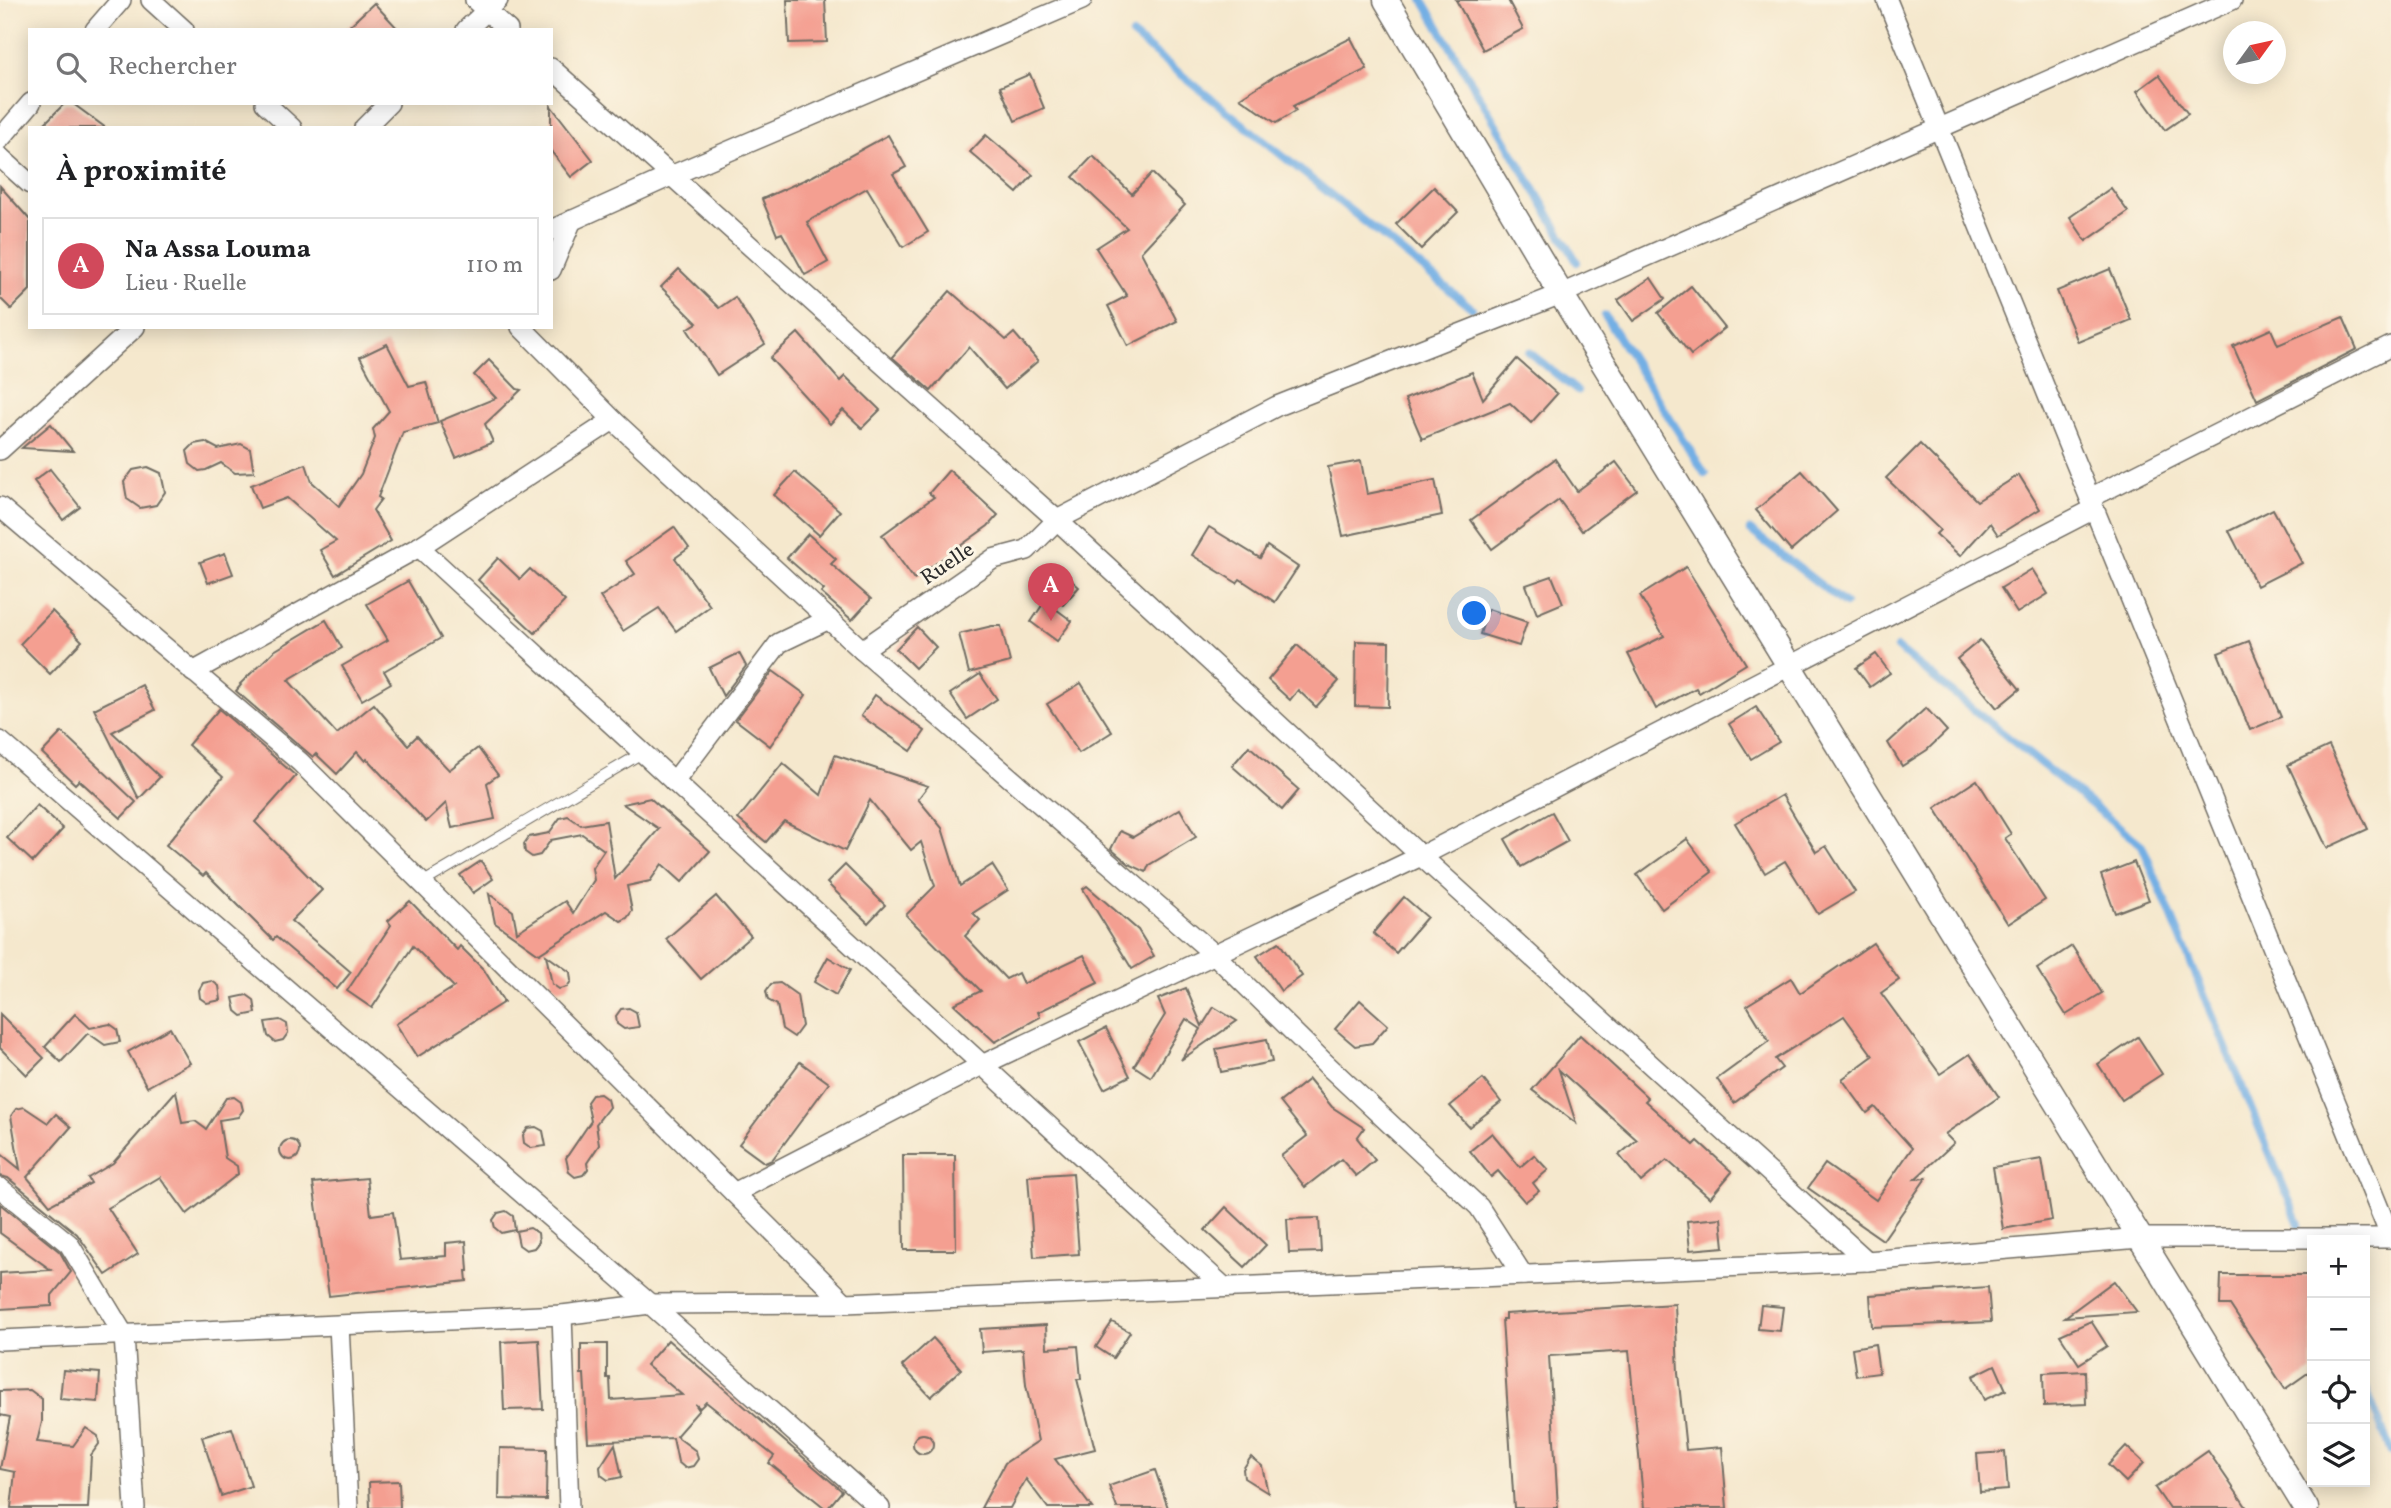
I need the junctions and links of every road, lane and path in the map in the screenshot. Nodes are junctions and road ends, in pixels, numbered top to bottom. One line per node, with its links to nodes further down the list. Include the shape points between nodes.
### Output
1 (121, 0): 8 (street)
2 (151, 0): 9 (street)
3 (1082, 0): 21 (street)
4 (1387, 0): 26 (street)
5 (1887, 0): 18 (street)
6 (2232, 0): 18 (street, Ruelle)
7 (486, 4): 10 (street); 11 (street)
8 (97, 28)
9 (182, 28)
10 (468, 28)
11 (506, 28)
12 (553, 70): 21 (street)
13 (29, 105): 19 (street)
14 (267, 105): 16 (street)
15 (387, 105): 17 (street)
16 (290, 126)
17 (366, 126)
18 (1940, 129): 26 (street, Ruelle); 32 (street)
19 (0, 139)
20 (0, 157): 22 (street)
21 (673, 175): 23 (street); 34 (street)
22 (28, 182)
23 (572, 220): 24 (street); 25 (street)
24 (553, 229)
25 (553, 265)
26 (1561, 294): 34 (street, Ruelle, via 1277,406); 38 (street)
27 (133, 329): 31 (street)
28 (524, 329): 30 (street)
29 (2391, 346): 32 (street)
30 (613, 420): 35 (street); 36 (street)
31 (0, 450)
32 (2092, 503): 38 (street); 49 (street, via 2391,1238)
33 (0, 507): 39 (street)
34 (1057, 520): 37 (street, Ruelle, via 1027,550 993,559); 43 (street)
35 (419, 547): 39 (street); 41 (street)
36 (829, 619): 37 (street); 42 (street, via 779,643)
37 (862, 650): 45 (street)
38 (1789, 666): 43 (street); 49 (street)
39 (193, 671): 44 (street, via 300,762)
40 (0, 741): 54 (street)
41 (642, 753): 42 (street); 44 (lane)
42 (674, 782): 46 (street)
43 (1421, 856): 45 (street); 50 (street)
44 (422, 883): 48 (street)
45 (1214, 954): 46 (street); 51 (street, via 1479,1207)
46 (982, 1065): 48 (street); 52 (street)
47 (0, 1188): 57 (street, via 69,1244)
48 (734, 1193): 53 (street)
49 (2140, 1238): 50 (street); 63 (street)
50 (1867, 1261): 51 (street)
51 (1523, 1275): 52 (street)
52 (1224, 1287): 53 (street)
53 (845, 1303): 54 (street)
54 (650, 1304): 55 (street); 62 (street)
55 (562, 1315): 56 (street); 61 (street)
56 (339, 1325): 57 (street); 60 (street)
57 (124, 1335): 58 (street); 59 (street)
58 (0, 1340)
59 (135, 1508)
60 (348, 1508)
61 (569, 1508)
62 (880, 1508)
63 (2306, 1508)

